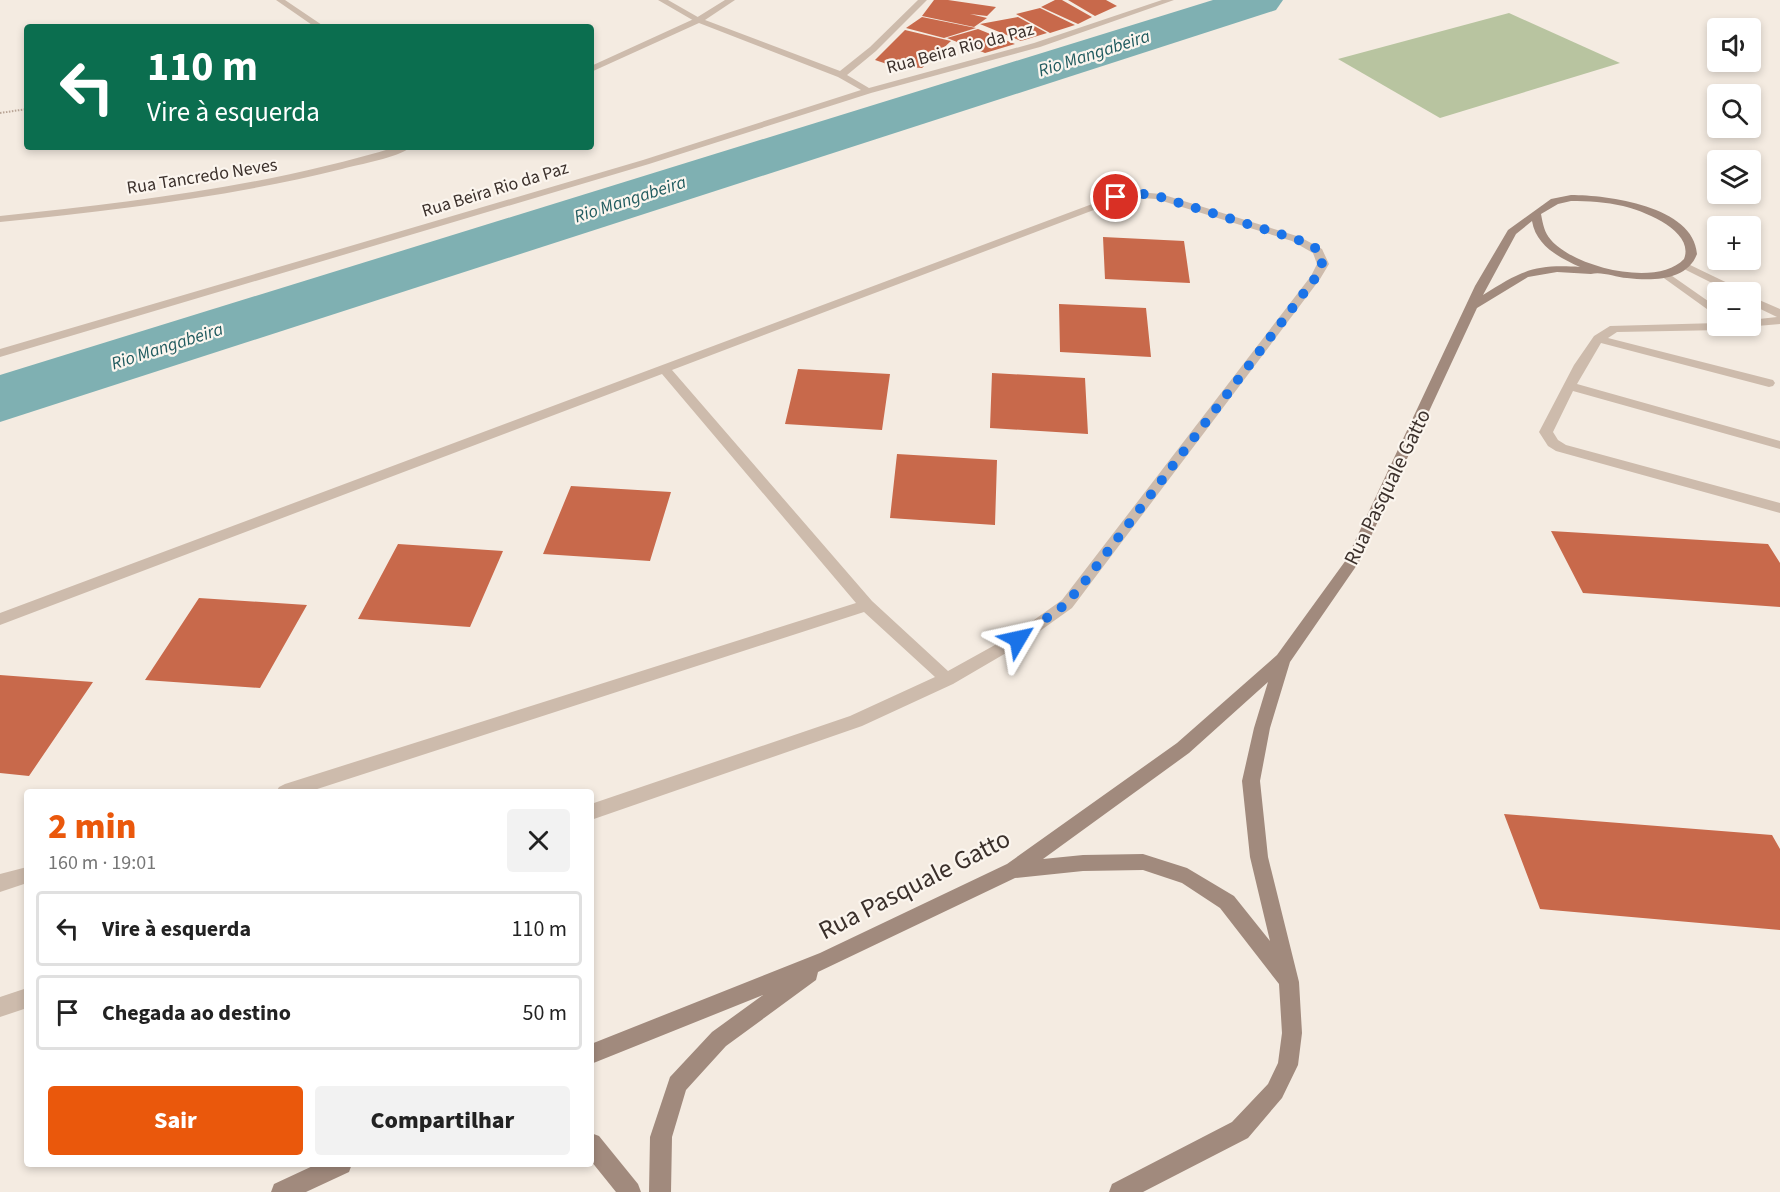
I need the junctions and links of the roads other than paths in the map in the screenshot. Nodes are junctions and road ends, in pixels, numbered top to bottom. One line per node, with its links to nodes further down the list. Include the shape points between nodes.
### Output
1 (280, 0): 7 (street)
2 (662, 0): 6 (street)
3 (731, 0): 6 (street)
4 (924, 0): 9 (street)
5 (1170, 0): 10 (street, Rua Beira Rio da Paz, via 1037,45)
6 (699, 20): 8 (street); 9 (street)
7 (316, 24)
8 (594, 68)
9 (841, 75): 10 (street)
10 (868, 91): 26 (street, Rua Beira Rio da Paz, via 646,162)
11 (395, 150): 13 (street, Rua Tancredo Neves, via 233,190)
12 (1536, 213): 14 (street, Rua Pasquale Gatto, via 1555,201 1588,198 1647,210 1688,238 1693,248); 15 (street, via 1535,223 1547,243 1584,264); 18 (street, Rua Pasquale Gatto, via 1512,231)
13 (0, 219)
14 (1686, 266): 16 (street); 17 (street)
15 (1608, 272): 16 (street, via 1634,276); 18 (street, via 1557,269 1525,274)
16 (1665, 274): 20 (street)
17 (1718, 282)
18 (1474, 304): 34 (street, Rua Pasquale Gatto, via 1352,562)
19 (1761, 304): 21 (street)
20 (1707, 306)
21 (1780, 314)
22 (1780, 320): 23 (street)
23 (1761, 323)
24 (1707, 326): 25 (street, via 1630,328 1614,330)
25 (1598, 339): 28 (street); 29 (street)
26 (0, 353)
27 (663, 368): 32 (street); 33 (street); 35 (street, via 1127,194 1157,196 1194,206 1296,239 1318,251 1323,264 1316,277 1066,604 1018,639)
28 (1769, 383)
29 (1569, 386): 30 (street); 31 (street, via 1546,432 1561,448)
30 (1780, 445)
31 (1780, 508)
32 (867, 605): 35 (street); 36 (street)
33 (0, 619)
34 (1283, 659): 38 (street, Rua Pasquale Gatto, via 1183,748); 42 (street, Rua Pasquale Gatto, via 1251,781 1259,857)
35 (947, 679): 37 (street, via 856,721)
36 (294, 789)
37 (594, 811)
38 (1013, 870): 41 (street, Rua Pasquale Gatto); 42 (street, via 1143,862 1186,876 1227,902)
39 (24, 876): 40 (street)
40 (0, 883)
41 (826, 960): 45 (street, Rua Pasquale Gatto); 50 (street, via 719,1039 677,1084 661,1137)
42 (1289, 982): 51 (street, Rua Pasquale Gatto, via 1292,1033 1288,1065 1275,1091 1240,1130)
43 (24, 999): 44 (street)
44 (0, 1007)
45 (594, 1053)
46 (594, 1148): 49 (street)
47 (335, 1167): 48 (street)
48 (282, 1192)
49 (630, 1192)
50 (660, 1192)
51 (1119, 1192)

